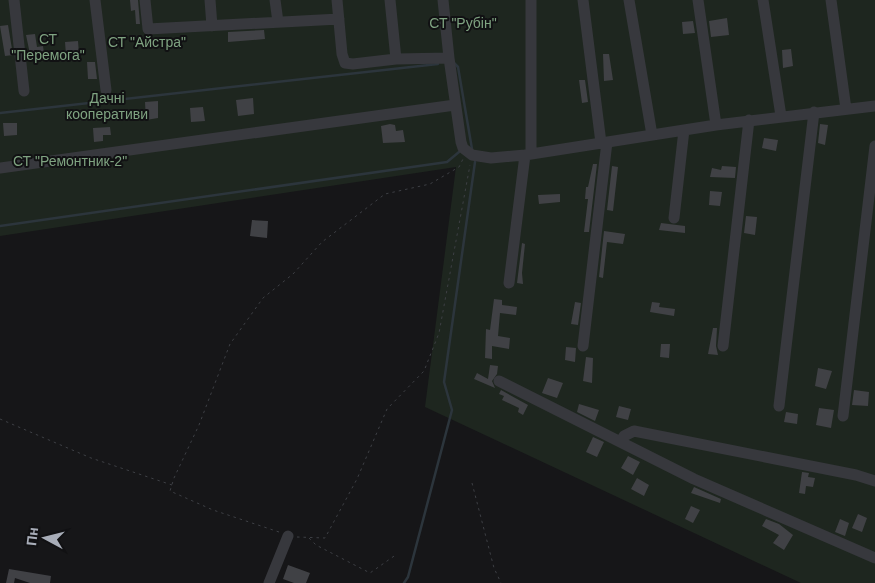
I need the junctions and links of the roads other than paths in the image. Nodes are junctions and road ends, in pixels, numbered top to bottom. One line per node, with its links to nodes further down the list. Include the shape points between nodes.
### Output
1 (14, 0): 21 (street)
2 (95, 0): 20 (street)
3 (145, 0): 17 (street, via 148,29)
4 (210, 0): 17 (street)
5 (275, 0): 16 (street)
6 (337, 0): 15 (street)
7 (390, 0): 19 (street)
8 (443, 0): 18 (street)
9 (531, 0): 33 (street)
10 (583, 0): 31 (street)
11 (629, 0): 30 (street)
12 (698, 0): 28 (street)
13 (763, 0): 26 (street)
14 (831, 0): 24 (street)
15 (339, 19): 16 (street); 19 (street, via 345,62)
16 (278, 22): 17 (street)
17 (212, 26)
18 (449, 58): 19 (street); 22 (street)
19 (396, 59)
20 (106, 90)
21 (24, 91)
22 (455, 105): 33 (street, via 461,142 469,154 491,158); 34 (street)
23 (875, 106): 24 (street)
24 (846, 109): 25 (street)
25 (814, 112): 26 (street); 40 (street)
26 (781, 116): 27 (street)
27 (749, 120): 28 (street); 38 (street)
28 (716, 125): 29 (street)
29 (684, 130): 30 (street); 35 (street)
30 (652, 135): 31 (street)
31 (604, 143): 33 (street); 37 (street)
32 (875, 146): 41 (street)
33 (528, 154): 36 (street)
34 (0, 168)
35 (674, 218)
36 (509, 283)
37 (583, 346)
38 (723, 346)
39 (499, 382): 42 (street)
40 (779, 406)
41 (843, 416)
42 (621, 442): 43 (street, via 624,436 634,431); 45 (street, via 694,479)
43 (875, 481)
44 (288, 536): 46 (street)
45 (875, 558)
46 (269, 583)

